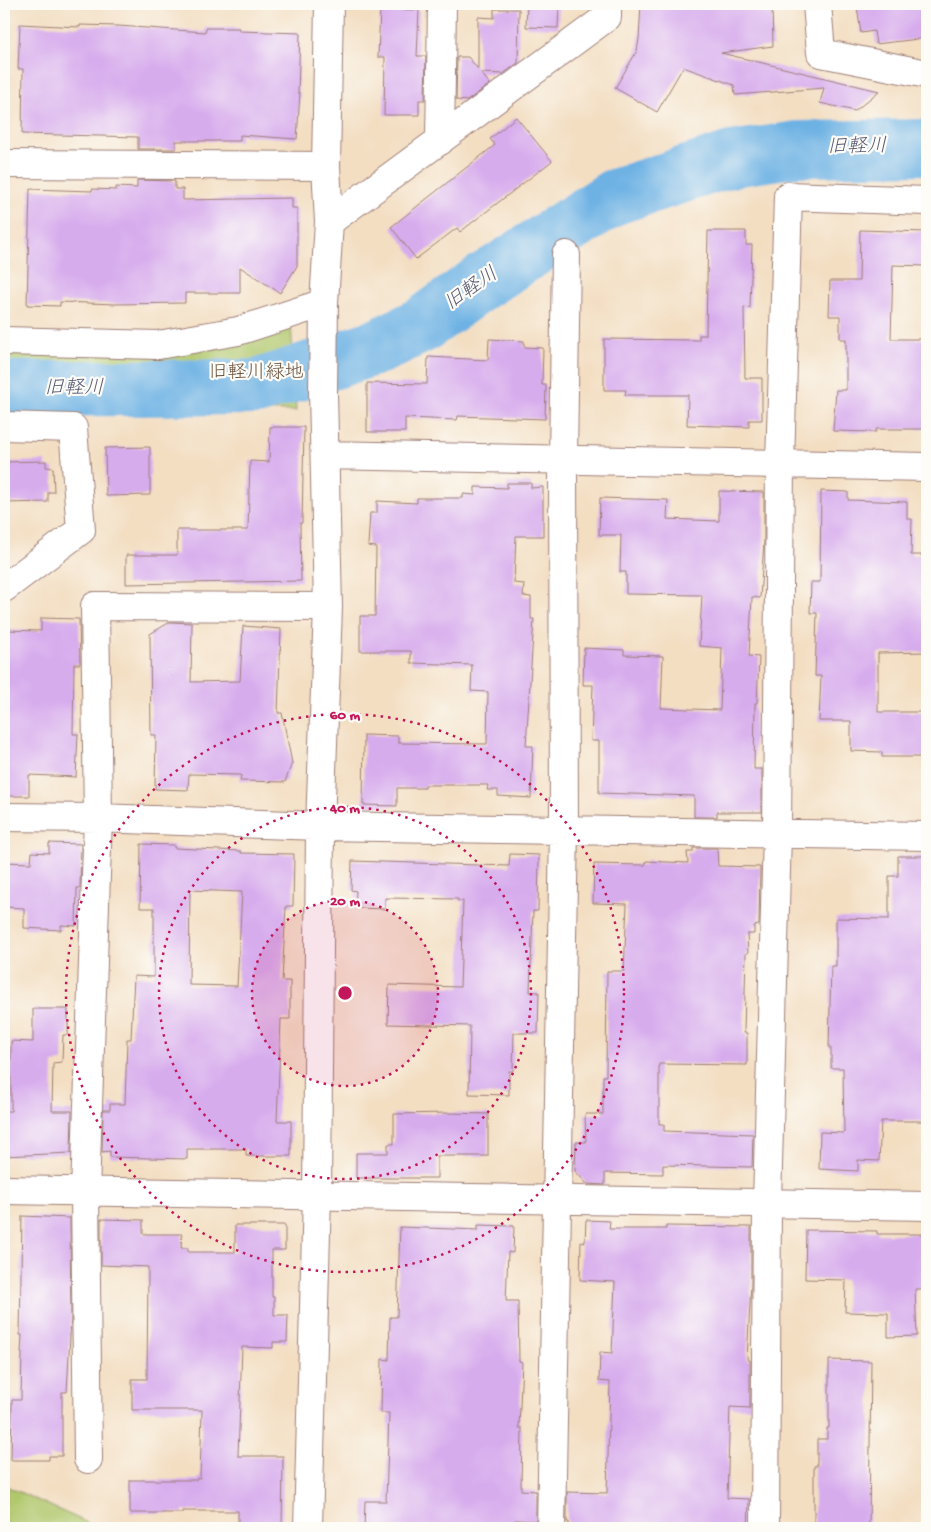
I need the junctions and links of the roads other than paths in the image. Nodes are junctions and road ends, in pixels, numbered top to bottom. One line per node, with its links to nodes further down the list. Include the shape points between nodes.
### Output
1 (329, 4): 8 (street)
2 (442, 4): 6 (street)
3 (608, 4): 6 (street, via 607,17)
4 (817, 4): 5 (street, via 821,53)
5 (927, 74)
6 (440, 141): 10 (street)
7 (4, 164): 8 (street)
8 (326, 166): 10 (street)
9 (927, 202): 17 (street, via 788,196)
10 (329, 222): 12 (street)
11 (566, 255): 16 (street)
12 (324, 314): 13 (street, via 158,345); 15 (street)
13 (4, 341)
14 (4, 426): 19 (street, via 73,428 81,530)
15 (325, 455): 16 (street); 20 (street)
16 (564, 459): 17 (street); 24 (street)
17 (780, 464): 18 (street); 25 (street)
18 (927, 467)
19 (4, 588)
20 (328, 607): 22 (street, via 95,606); 23 (street)
21 (4, 817): 22 (street)
22 (98, 818): 23 (street); 28 (street)
23 (320, 826): 24 (street); 29 (street)
24 (564, 830): 25 (street); 30 (street)
25 (777, 834): 26 (street); 31 (street)
26 (927, 836)
27 (4, 1190): 28 (street)
28 (85, 1192): 29 (street); 33 (street)
29 (318, 1195): 30 (street); 34 (street)
30 (558, 1200): 31 (street); 35 (street)
31 (767, 1204): 32 (street); 36 (street)
32 (927, 1206)
33 (88, 1459)
34 (308, 1528)
35 (551, 1528)
36 (765, 1528)

